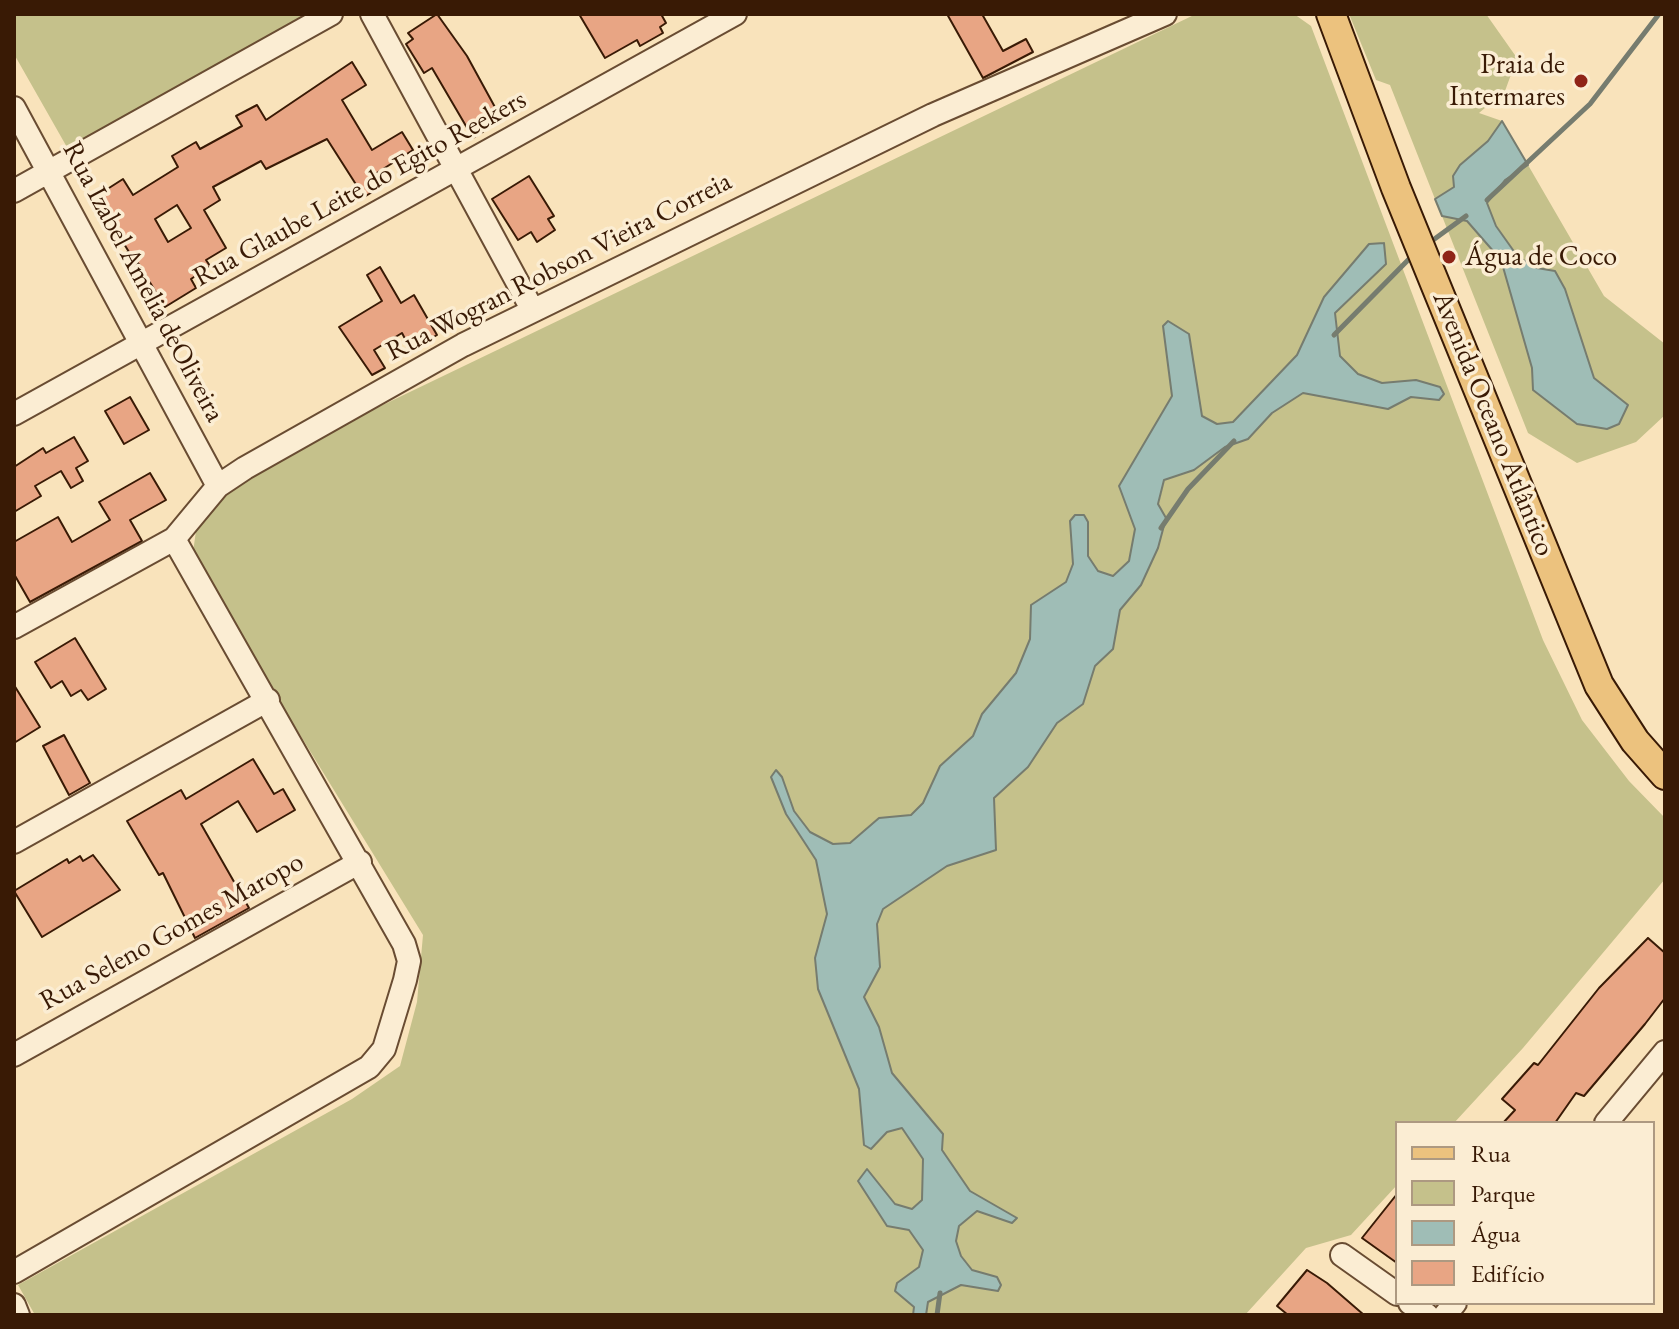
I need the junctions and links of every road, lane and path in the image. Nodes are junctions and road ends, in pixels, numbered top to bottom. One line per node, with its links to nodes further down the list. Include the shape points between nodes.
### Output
1 (331, 14): 8 (street)
2 (372, 14): 7 (street)
3 (735, 14): 7 (street, Rua Glaube Leite do Egito Reekers)
4 (1331, 14): 17 (main road, Avenida Oceano Atlântico, via 1396,188 1599,685 1635,741)
5 (1151, 17): 10 (street, Rua Wogran Robson Vieira Correia, via 933,115)
6 (14, 108): 8 (street, Rua Izabel Amelia deOliveira)
7 (456, 169): 10 (street); 11 (street, Rua Glaube Leite do Egito Reekers)
8 (49, 171): 9 (street); 11 (street, Rua Izabel Amelia deOliveira)
9 (14, 191)
10 (532, 309): 13 (street, Rua Wogran Robson Vieira Correia)
11 (143, 344): 12 (street, Rua Glaube Leite do Egito Reekers); 13 (street, Rua Izabel Amelia deOliveira)
12 (14, 414)
13 (218, 486): 14 (street, Rua Wogran Robson Vieira Correia)
14 (174, 539): 15 (street, Rua Wogran Robson Vieira Correia); 16 (street)
15 (14, 627)
16 (268, 700): 18 (street); 19 (street)
17 (1665, 775)
18 (14, 842)
19 (360, 862): 21 (street, Rua Seleno Gomes Maropo); 24 (street, via 409,961 384,1049 369,1067)
20 (1665, 1052): 22 (street)
21 (14, 1055)
22 (1608, 1121)
23 (1342, 1255): 25 (street)
24 (14, 1272)
25 (1395, 1293)
26 (14, 1305): 27 (street)
27 (18, 1315)

